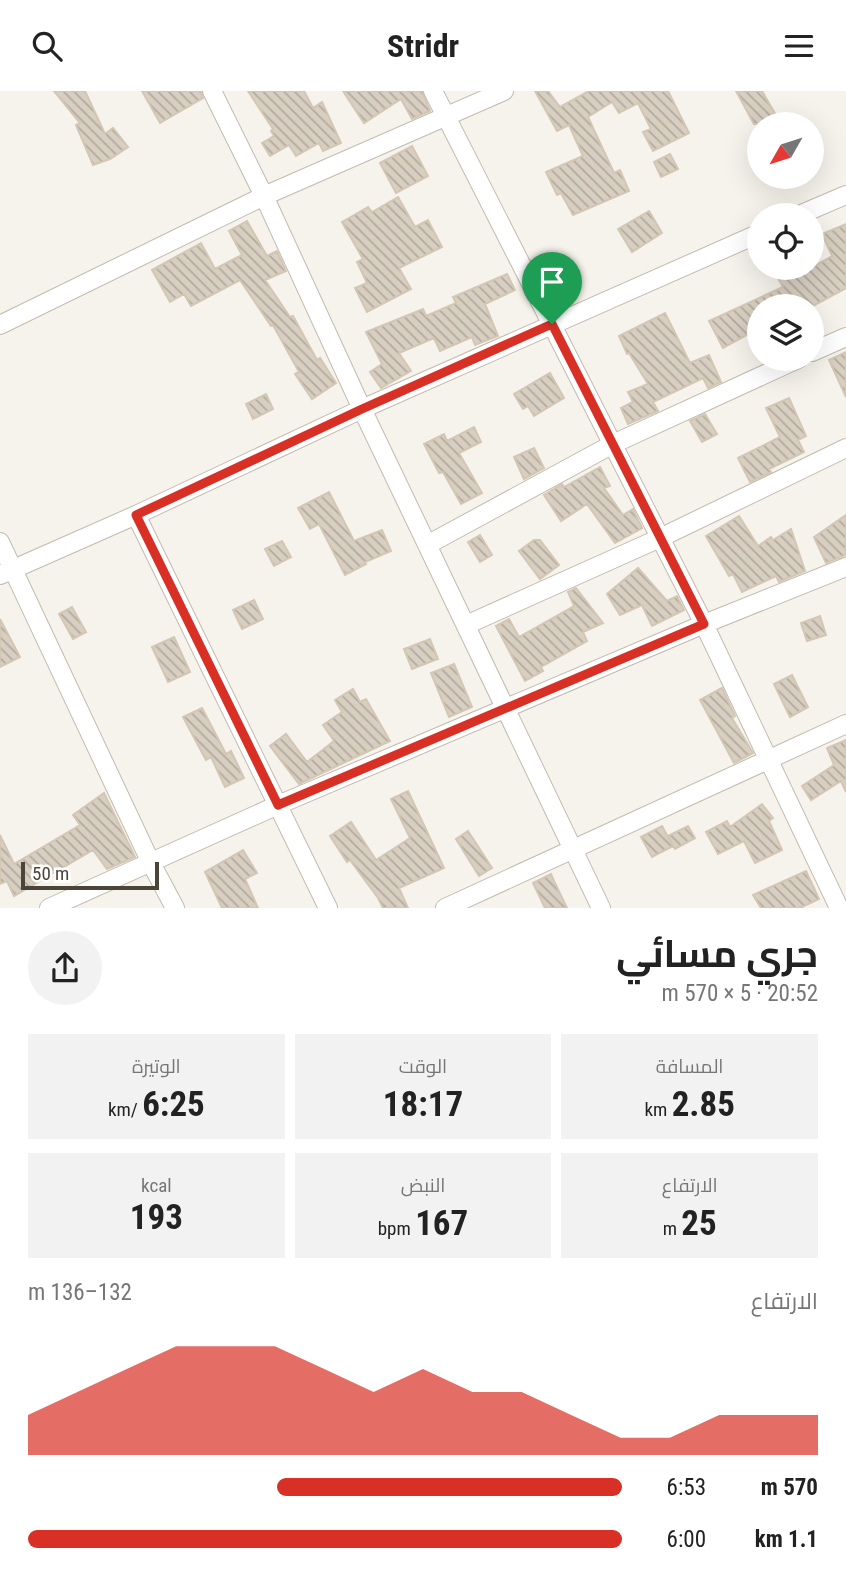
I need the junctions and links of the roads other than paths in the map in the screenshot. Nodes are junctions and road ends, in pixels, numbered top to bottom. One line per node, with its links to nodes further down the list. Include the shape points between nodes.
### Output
1 (212, 91): 6 (street)
2 (433, 91): 4 (street)
3 (503, 91): 4 (street)
4 (446, 117): 6 (street); 9 (street)
5 (846, 195): 7 (street)
6 (264, 196): 10 (street); 14 (street)
7 (824, 204)
8 (747, 239): 9 (street)
9 (552, 324): 14 (street); 15 (street)
10 (0, 325)
11 (846, 337): 12 (street)
12 (824, 347)
13 (772, 371): 15 (street)
14 (362, 409): 17 (street); 20 (street)
15 (613, 444): 18 (street); 20 (street)
16 (846, 448): 18 (street)
17 (136, 515): 22 (street); 28 (street)
18 (660, 537): 23 (street); 24 (street)
19 (0, 542): 22 (street)
20 (427, 545): 24 (street)
21 (846, 567): 23 (street)
22 (6, 572): 30 (street)
23 (704, 624): 25 (street); 27 (street)
24 (466, 625): 25 (street)
25 (505, 710): 28 (street); 29 (street)
26 (846, 724): 27 (street)
27 (770, 759): 29 (street); 36 (street)
28 (278, 805): 30 (street); 33 (street)
29 (573, 850): 34 (street); 35 (street)
30 (151, 863): 31 (street); 32 (street)
31 (49, 908)
32 (175, 908)
33 (328, 908)
34 (445, 908)
35 (601, 908)
36 (838, 908)

